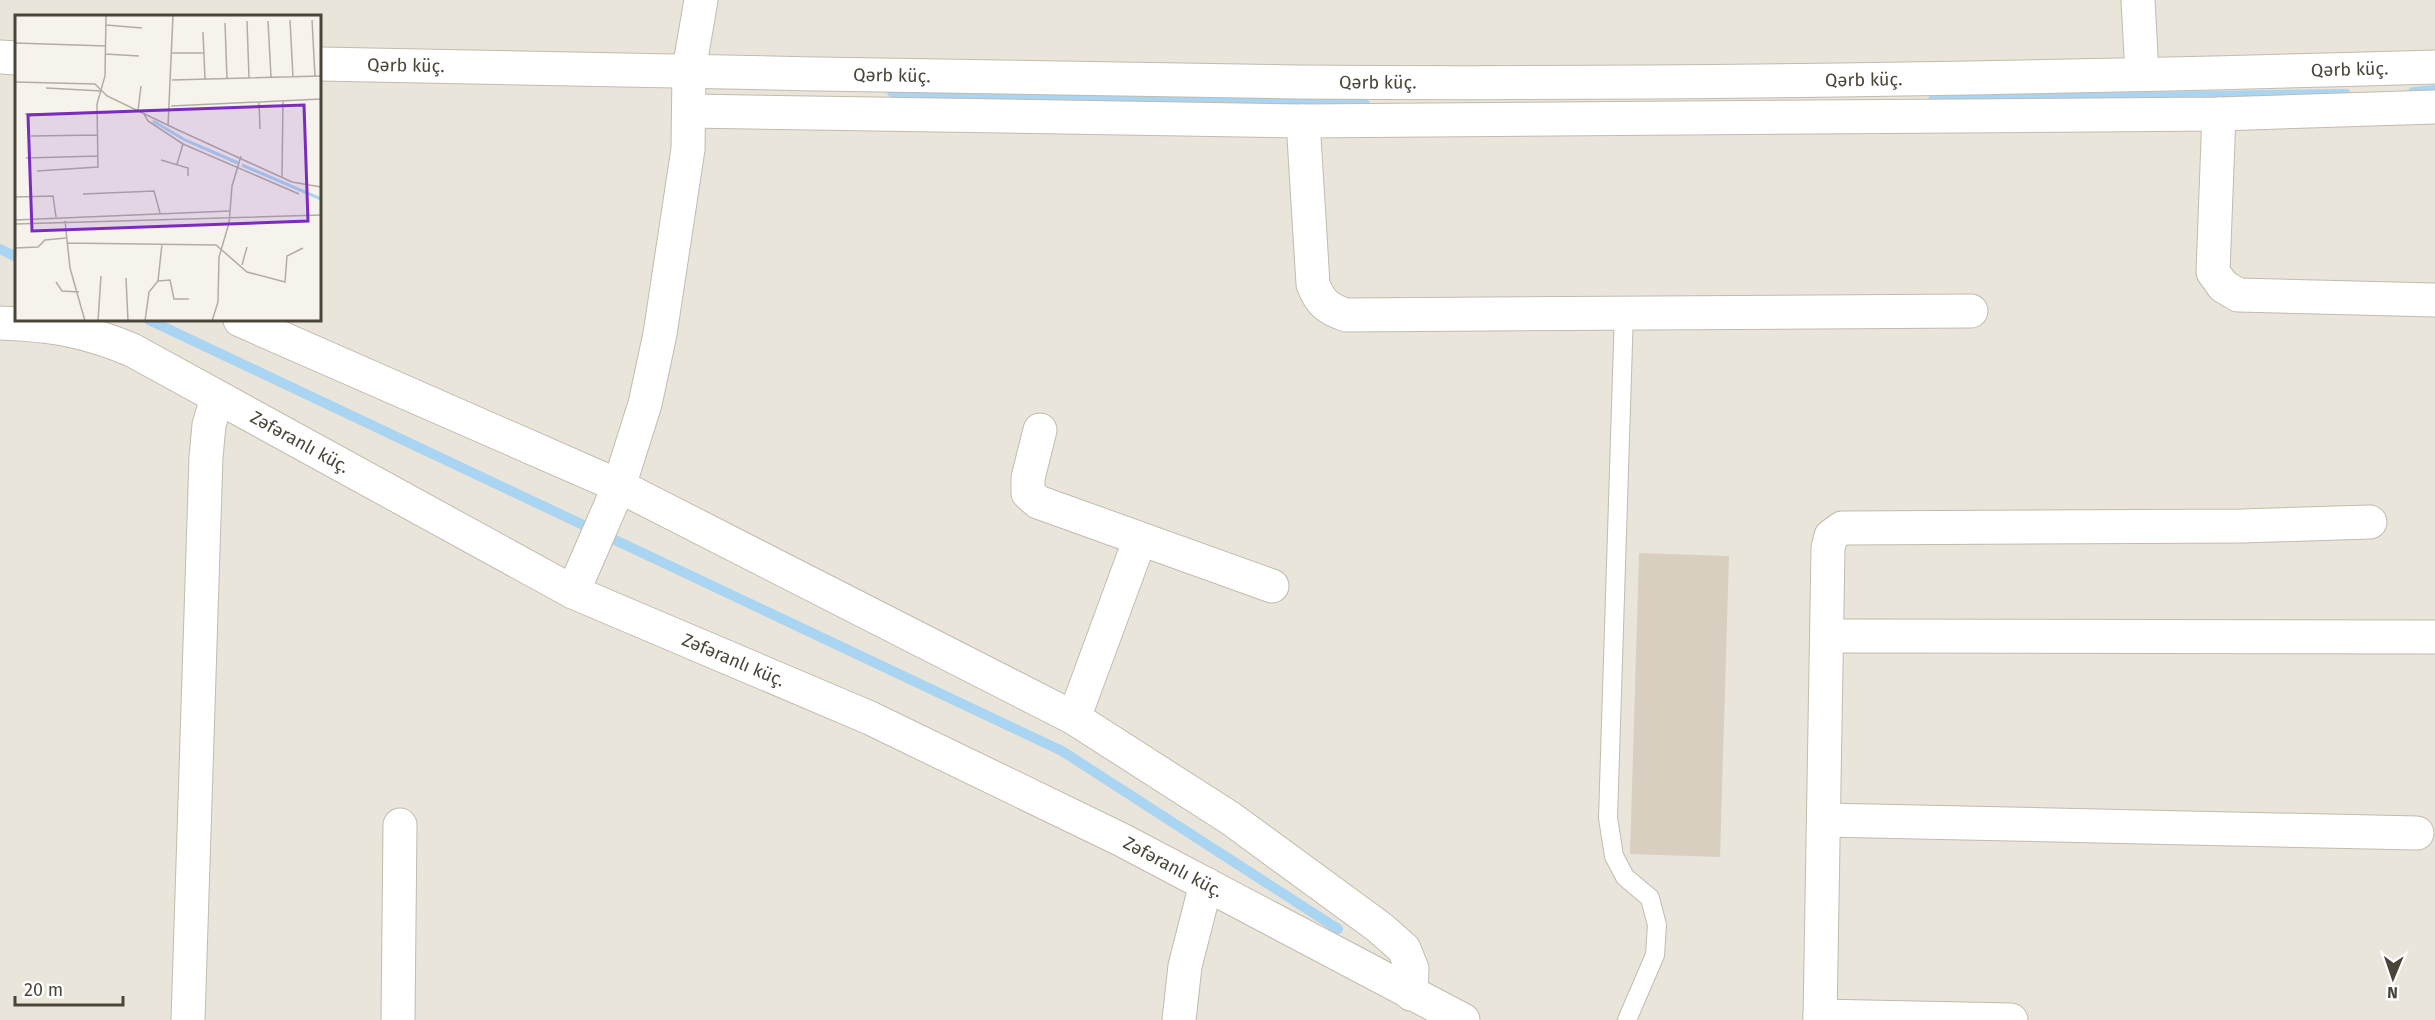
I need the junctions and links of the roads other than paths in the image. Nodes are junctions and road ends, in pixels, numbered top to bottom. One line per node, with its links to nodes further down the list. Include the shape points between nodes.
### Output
1 (700, 0): 7 (street)
2 (2138, 0): 8 (street)
3 (0, 57): 4 (street)
4 (15, 58)
5 (321, 63): 7 (street, Qərb küç.)
6 (2435, 67): 8 (street, Qərb küç.)
7 (689, 70): 8 (street, Qərb küç., via 1319,82); 10 (street)
8 (2142, 74)
9 (2435, 107): 11 (street)
10 (690, 111): 12 (street); 20 (street, via 687,159 660,334 645,404)
11 (2219, 114): 12 (street); 13 (street, via 2212,272 2223,286 2238,296)
12 (1303, 121): 15 (street, via 1313,284 1318,298 1329,309 1346,315)
13 (2435, 300)
14 (1971, 311): 15 (street)
15 (1624, 312): 38 (lane, via 1608,818 1614,856 1625,877 1650,898 1657,925 1655,955)
16 (242, 321): 20 (street)
17 (0, 323): 18 (street, Zəfəranlı küç., via 94,334 132,350)
18 (217, 398): 24 (street, Zəfəranlı küç.); 34 (street, via 209,425 205,480)
19 (1040, 430): 22 (street, via 1028,493 1038,502)
20 (620, 486): 24 (street); 27 (street)
21 (2370, 522): 25 (street, via 1842,528 1831,536 1828,548)
22 (1140, 539): 23 (street); 27 (street)
23 (1272, 586)
24 (573, 592): 31 (street, Zəfəranlı küç., via 870,718)
25 (1828, 636): 26 (street); 28 (street)
26 (2435, 637)
27 (1074, 718): 32 (street, via 1230,818 1379,927 1404,949 1412,969)
28 (1824, 820): 30 (street); 33 (street)
29 (400, 825): 35 (street)
30 (2417, 833)
31 (1206, 884): 32 (street, Zəfəranlı küç.); 36 (street, via 1185,966)
32 (1411, 994): 37 (street, Zəfəranlı küç.)
33 (1820, 1018): 39 (street)
34 (188, 1020)
35 (398, 1020)
36 (1179, 1020)
37 (1463, 1020)
38 (1627, 1020)
39 (2011, 1020)

